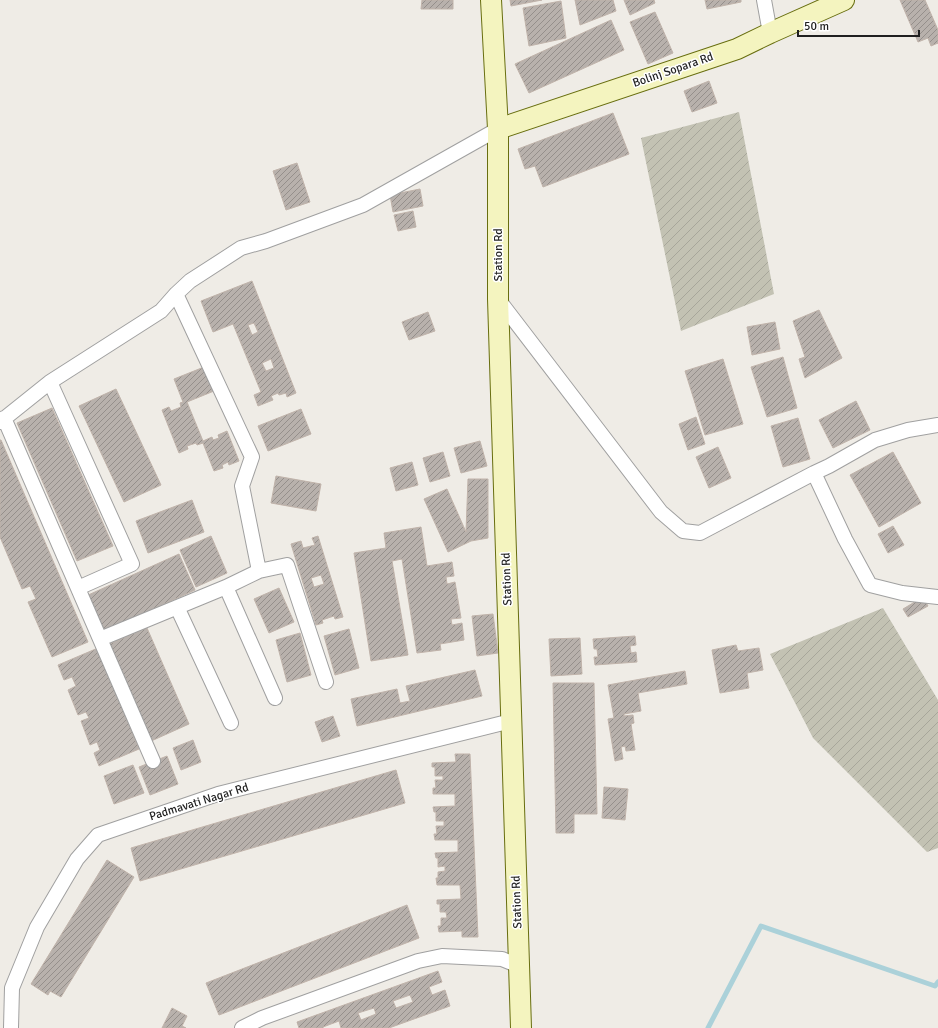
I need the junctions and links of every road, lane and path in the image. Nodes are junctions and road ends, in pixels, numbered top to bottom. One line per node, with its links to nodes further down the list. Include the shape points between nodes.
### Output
1 (491, 0): 5 (main road, Station Rd)
2 (764, 0): 4 (street)
3 (844, 0): 4 (main road, Bolinj Sopara Rd)
4 (770, 33): 5 (main road, Bolinj Sopara Rd, via 737,49)
5 (498, 129): 6 (street, via 363,205 241,248 190,281); 7 (main road, Station Rd)
6 (176, 294): 8 (street, via 161,311); 12 (street, via 252,457 242,486)
7 (498, 299): 11 (street, via 661,512 683,531 700,533); 20 (main road, Station Rd)
8 (50, 382): 9 (street); 14 (street, via 132,564)
9 (2, 420): 14 (street)
10 (938, 425): 11 (street, via 908,430 875,440)
11 (814, 473): 15 (street, via 870,585 902,593)
12 (259, 571): 13 (street); 18 (street, via 287,565)
13 (226, 587): 16 (street); 19 (street)
14 (78, 588): 17 (street)
15 (938, 596)
16 (178, 607): 17 (street); 21 (street)
17 (100, 639): 22 (street)
18 (326, 682)
19 (275, 698)
20 (511, 721): 23 (main road, Station Rd); 25 (street, Padmavati Nagar Rd, via 218,794 98,835 77,859 37,927 12,988)
21 (231, 723)
22 (152, 761)
23 (519, 966): 24 (main road, Station Rd); 26 (street, via 494,958 442,956 418,960 262,1018)
24 (520, 1018)
25 (11, 1028)
26 (242, 1028)

